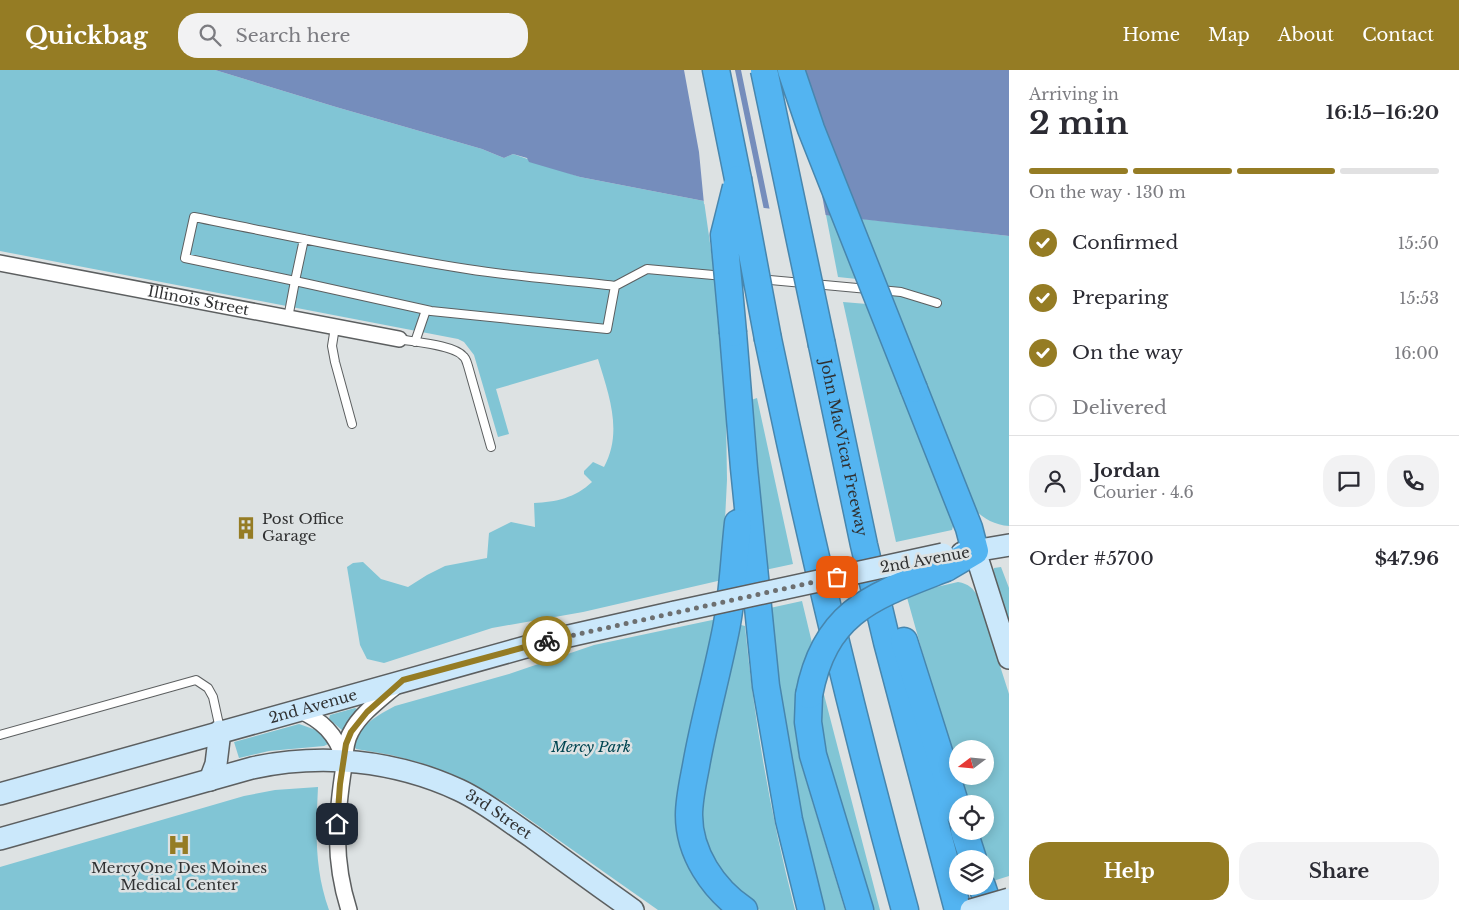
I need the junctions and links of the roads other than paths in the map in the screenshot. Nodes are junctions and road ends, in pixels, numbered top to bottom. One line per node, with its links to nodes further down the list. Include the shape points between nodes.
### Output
1 (716, 70): 4 (highway)
2 (764, 70): 18 (highway, John MacVicar Freeway, bridge)
3 (791, 70): 22 (highway, bridge, via 818,148)
4 (738, 179): 20 (highway, bridge, via 724,234); 42 (highway, bridge, via 768,339 840,665)
5 (304, 239): 9 (lane); 9 (lane, via 194,217 186,258); 10 (lane, via 470,270)
6 (0, 263): 13 (street, Illinois Street)
7 (735, 277): 10 (lane, via 648,269)
8 (745, 278): 11 (lane, via 902,292)
9 (295, 281): 12 (lane); 13 (lane)
10 (615, 286): 12 (lane, via 608,329)
11 (937, 303)
12 (426, 310): 16 (lane)
13 (288, 318): 14 (street, Illinois Street)
14 (335, 327): 15 (street, Illinois Street); 17 (lane, via 332,346)
15 (399, 339): 16 (lane)
16 (414, 342): 19 (lane, via 456,351 464,356)
17 (352, 424)
18 (841, 438): 32 (highway); 43 (highway, John MacVicar Freeway, via 887,642)
19 (491, 447)
20 (744, 468): 39 (highway, via 727,626 699,748 689,815 697,852 705,870 731,902); 40 (highway, via 766,686 788,820)
21 (1009, 544): 22 (main road, 2nd Avenue)
22 (976, 551): 23 (highway); 24 (main road)
23 (945, 561): 25 (main road, 2nd Avenue, bridge, via 675,612 551,640); 41 (highway, bridge, via 870,600 847,618 824,648 812,680 808,722 813,756)
24 (1009, 658)
25 (403, 680): 26 (main road, 2nd Avenue); 29 (street, via 367,712 351,732)
26 (298, 710): 27 (main road, 2nd Avenue); 29 (street, via 322,722 339,744)
27 (220, 731): 28 (lane, via 213,697 208,688 196,680); 30 (main road, via 216,764); 31 (main road, 2nd Avenue)
28 (0, 735)
29 (344, 760): 30 (main road, via 274,763); 37 (street, via 337,855); 38 (main road, 3rd Street, via 416,773 460,791 497,813)
30 (210, 780): 34 (main road)
31 (0, 794)
32 (953, 795)
33 (0, 823): 34 (main road)
34 (9, 836)
35 (985, 895): 45 (highway)
36 (1009, 899): 44 (main road, bridge)
37 (350, 910)
38 (633, 910)
39 (744, 910)
40 (811, 910)
41 (860, 910)
42 (904, 910)
43 (958, 910)
44 (971, 910)
45 (990, 910)

